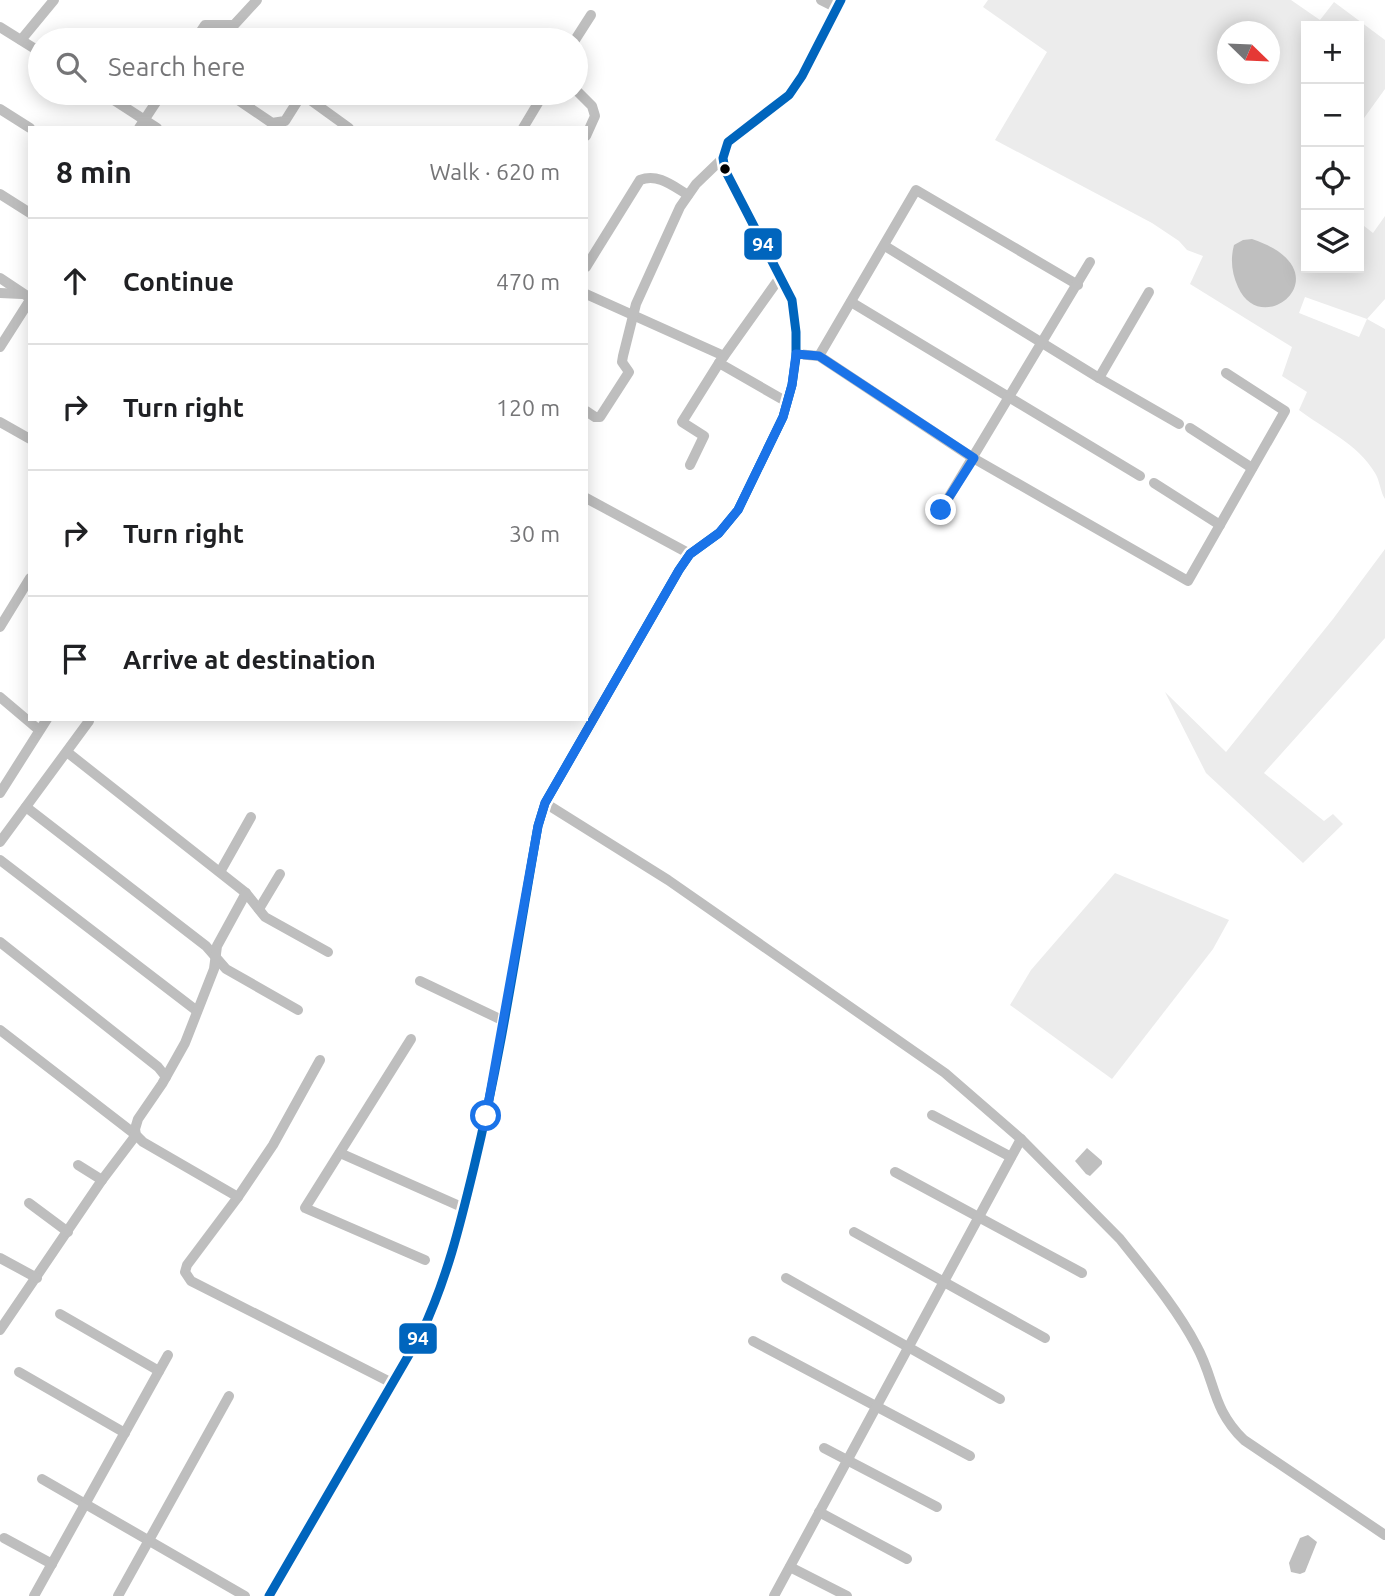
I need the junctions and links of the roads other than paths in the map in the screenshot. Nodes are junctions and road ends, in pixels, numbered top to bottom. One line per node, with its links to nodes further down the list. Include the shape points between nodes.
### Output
1 (54, 0): 7 (street)
2 (257, 0): 8 (street, via 234,25)
3 (821, 0): 4 (street)
4 (839, 4): 26 (street, via 789,95 728,142)
5 (591, 15): 9 (street)
6 (0, 27): 11 (street)
7 (31, 28)
8 (203, 28)
9 (583, 28)
10 (28, 32): 11 (street)
11 (21, 40): 12 (street)
12 (28, 44)
13 (588, 102): 25 (street, via 595,116)
14 (118, 105): 21 (street)
15 (154, 105): 21 (street)
16 (246, 105): 17 (street, via 272,123 285,121)
17 (295, 105)
18 (317, 105): 22 (street)
19 (537, 105): 23 (street)
20 (0, 109): 24 (street)
21 (142, 124)
22 (346, 126)
23 (524, 126)
24 (28, 127)
25 (588, 132)
26 (723, 158): 28 (street); 33 (street, via 724,170)
27 (0, 194): 29 (street)
28 (688, 195): 32 (street, via 658,178 640,180); 41 (street)
29 (28, 212)
30 (885, 246): 35 (street, via 916,190); 40 (street); 42 (street)
31 (1090, 262): 35 (street)
32 (588, 264)
33 (780, 276): 44 (street, via 792,300); 46 (street)
34 (0, 278): 39 (street)
35 (1077, 285): 42 (street)
36 (1149, 292): 48 (street)
37 (0, 293): 39 (street)
38 (588, 295): 41 (street)
39 (28, 298): 43 (street)
40 (850, 302): 45 (street); 49 (street)
41 (634, 314): 46 (street); 51 (street, via 622,356 627,379 600,417)
42 (1044, 343): 48 (street); 49 (street)
43 (0, 347)
44 (796, 354): 45 (street); 50 (street)
45 (819, 356): 54 (street)
46 (722, 359): 50 (street); 55 (street, via 681,422 704,436)
47 (1226, 373): 56 (street, via 1285,411)
48 (1099, 378): 56 (street)
49 (1010, 397): 54 (street); 57 (street)
50 (787, 402): 62 (street, via 738,510 719,533)
51 (588, 412)
52 (0, 422): 53 (street)
53 (28, 438)
54 (974, 458): 60 (street); 61 (street, via 1188,581)
55 (690, 466)
56 (1252, 468): 61 (street)
57 (1140, 476)
58 (1154, 483): 61 (street)
59 (588, 499): 62 (street)
60 (941, 510)
61 (1220, 525)
62 (690, 554): 73 (street)
63 (28, 581): 64 (street)
64 (0, 627)
65 (0, 697): 66 (street)
66 (28, 721)
67 (28, 721): 70 (street)
68 (46, 721): 70 (street)
69 (89, 721): 71 (street)
70 (39, 730): 72 (street)
71 (67, 752): 74 (street); 78 (street)
72 (1, 789)
73 (545, 803): 88 (street); 95 (street, via 668,880 945,1073)
74 (26, 807): 76 (street); 84 (street)
75 (251, 817): 78 (street)
76 (0, 842)
77 (0, 860): 87 (street)
78 (220, 872): 80 (street)
79 (280, 874): 81 (street)
80 (246, 892): 81 (street); 84 (street)
81 (259, 909): 83 (street)
82 (0, 942): 92 (street)
83 (328, 952)
84 (215, 957): 86 (street, via 226,969); 87 (street)
85 (419, 981): 88 (street)
86 (298, 1010)
87 (197, 1011): 92 (street)
88 (504, 1021): 103 (street)
89 (0, 1030): 94 (street)
90 (411, 1039): 96 (street)
91 (320, 1060): 101 (street)
92 (166, 1077): 94 (street, via 138,1119)
93 (932, 1115): 97 (street)
94 (136, 1135): 100 (street); 101 (street)
95 (1021, 1139): 97 (street); 133 (street, via 1120,1239 1191,1334 1230,1426)
96 (340, 1153): 103 (street); 108 (street, via 305,1208)
97 (1011, 1157): 104 (street)
98 (78, 1166): 100 (street)
99 (895, 1172): 104 (street)
100 (103, 1180): 105 (street)
101 (238, 1197): 121 (street, via 187,1265 187,1278)
102 (29, 1203): 105 (street)
103 (464, 1208): 121 (street, via 439,1297)
104 (978, 1219): 109 (street); 112 (street)
105 (68, 1232): 110 (street)
106 (854, 1232): 112 (street)
107 (0, 1258): 110 (street)
108 (425, 1260)
109 (1082, 1273)
110 (37, 1278): 114 (street)
111 (786, 1279): 117 (street)
112 (944, 1282): 115 (street); 117 (street)
113 (60, 1314): 119 (street)
114 (0, 1330)
115 (1045, 1338)
116 (753, 1341): 124 (street)
117 (908, 1348): 123 (street); 124 (street)
118 (168, 1354): 119 (street)
119 (159, 1371): 125 (street)
120 (19, 1372): 125 (street)
121 (392, 1383): 142 (street)
122 (229, 1396): 135 (street)
123 (1000, 1399)
124 (877, 1406): 127 (street); 128 (street)
125 (124, 1433): 130 (street)
126 (824, 1448): 128 (street)
127 (970, 1456)
128 (847, 1461): 131 (street); 132 (street)
129 (42, 1479): 130 (street)
130 (85, 1504): 135 (street); 137 (street)
131 (937, 1507)
132 (820, 1512): 136 (street); 138 (street)
133 (1385, 1535)
134 (4, 1538): 137 (street)
135 (149, 1541): 140 (street); 141 (street)
136 (907, 1559)
137 (52, 1564): 139 (street)
138 (790, 1567): 143 (street); 144 (street)
139 (34, 1596)
140 (118, 1596)
141 (244, 1596)
142 (269, 1596)
143 (774, 1596)
144 (847, 1596)

